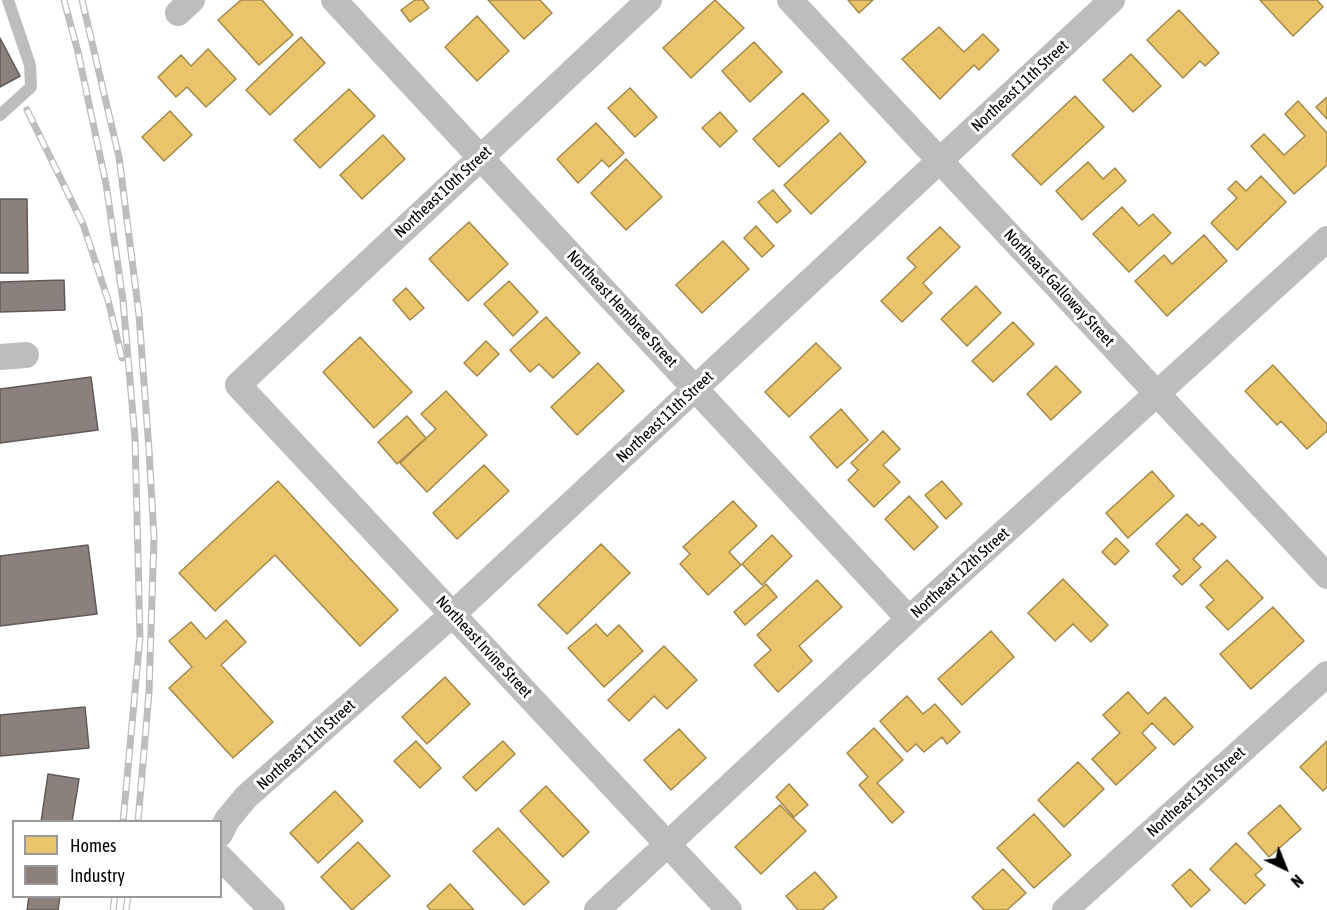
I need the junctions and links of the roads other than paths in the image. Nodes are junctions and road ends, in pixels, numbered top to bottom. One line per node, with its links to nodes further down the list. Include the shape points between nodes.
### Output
1 (8, 0): 6 (lane, via 30,66 31,87)
2 (334, 0): 7 (street, Northeast Hembree Street)
3 (649, 0): 7 (street, Northeast 10th Street)
4 (790, 0): 8 (street, Northeast Galloway Street)
5 (1112, 0): 8 (street, Northeast 11th Street)
6 (0, 115)
7 (482, 157): 12 (street, Northeast 10th Street); 13 (street, Northeast Hembree Street)
8 (940, 161): 13 (street, Northeast 11th Street); 14 (street, Northeast Galloway Street)
9 (1327, 239): 14 (street, Northeast 12th Street)
10 (26, 355): 11 (street)
11 (0, 357)
12 (238, 385): 16 (street, Northeast Irvine Street)
13 (695, 390): 16 (street, Northeast 11th Street); 17 (street, Northeast Hembree Street)
14 (1158, 394): 15 (street, Northeast Galloway Street); 17 (street, Northeast 12th Street)
15 (1327, 576)
16 (453, 614): 19 (street, Northeast 11th Street, via 246,797); 20 (street, Northeast Irvine Street)
17 (909, 619): 20 (street, Northeast 12th Street)
18 (1327, 674): 25 (street, Northeast 13th Street)
19 (222, 830)
20 (667, 844): 23 (street, Northeast 12th Street); 24 (street, Northeast Irvine Street)
21 (222, 859): 22 (street)
22 (272, 910)
23 (597, 910)
24 (729, 910)
25 (1065, 910)

